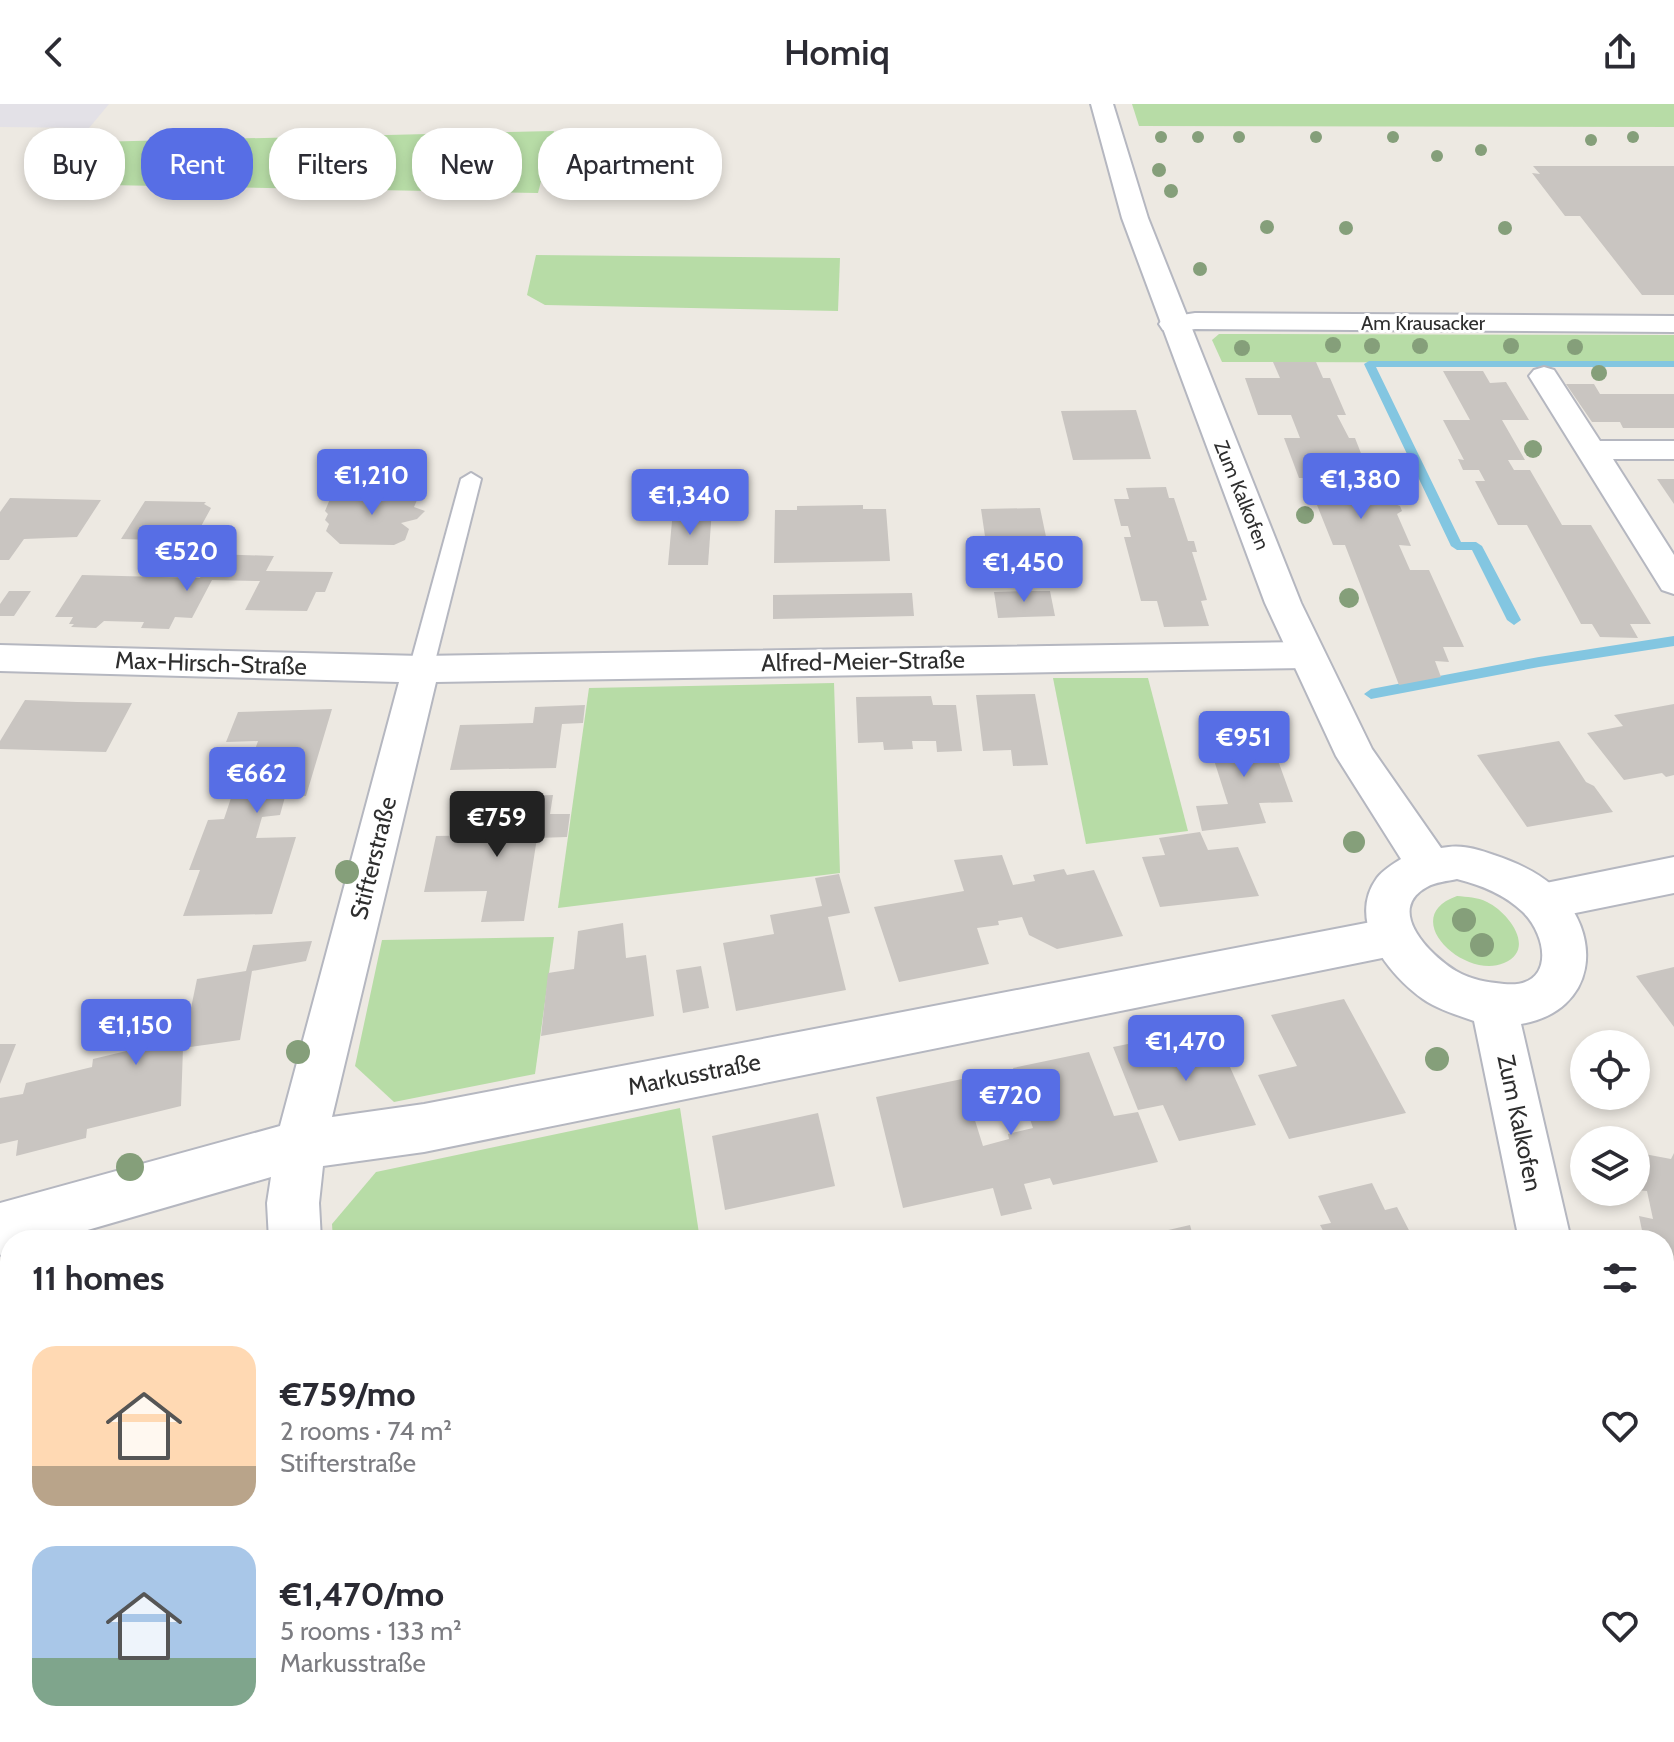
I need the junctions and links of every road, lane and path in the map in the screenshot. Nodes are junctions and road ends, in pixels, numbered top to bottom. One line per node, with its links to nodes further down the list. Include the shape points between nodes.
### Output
1 (1102, 104): 2 (street, Zum Kalkofen)
2 (1173, 324): 3 (street, Am Krausacker); 9 (street, Zum Kalkofen)
3 (1674, 324)
4 (1544, 376): 5 (street)
5 (1589, 450): 6 (street); 8 (street)
6 (1674, 450)
7 (471, 479): 11 (lane, Stifterstraße)
8 (1674, 582)
9 (1306, 655): 11 (street, Alfred-Meier-Straße); 12 (street, Zum Kalkofen, via 1356,756)
10 (0, 658): 11 (street, Max-Hirsch-Straße)
11 (421, 669): 17 (street, Stifterstraße)
12 (1428, 864): 14 (street, via 1487,868); 15 (street, via 1407,873 1392,890 1387,911)
13 (1674, 875): 14 (street)
14 (1541, 902): 16 (street, via 1558,925 1567,952 1563,975 1549,994 1525,1005)
15 (1392, 937): 16 (street, via 1432,983); 17 (street, Markusstraße, via 424,1128)
16 (1494, 1006): 20 (street, Zum Kalkofen)
17 (300, 1145): 18 (street, Markusstraße); 19 (street, Stifterstraße)
18 (0, 1229)
19 (294, 1230)
20 (1543, 1230)

